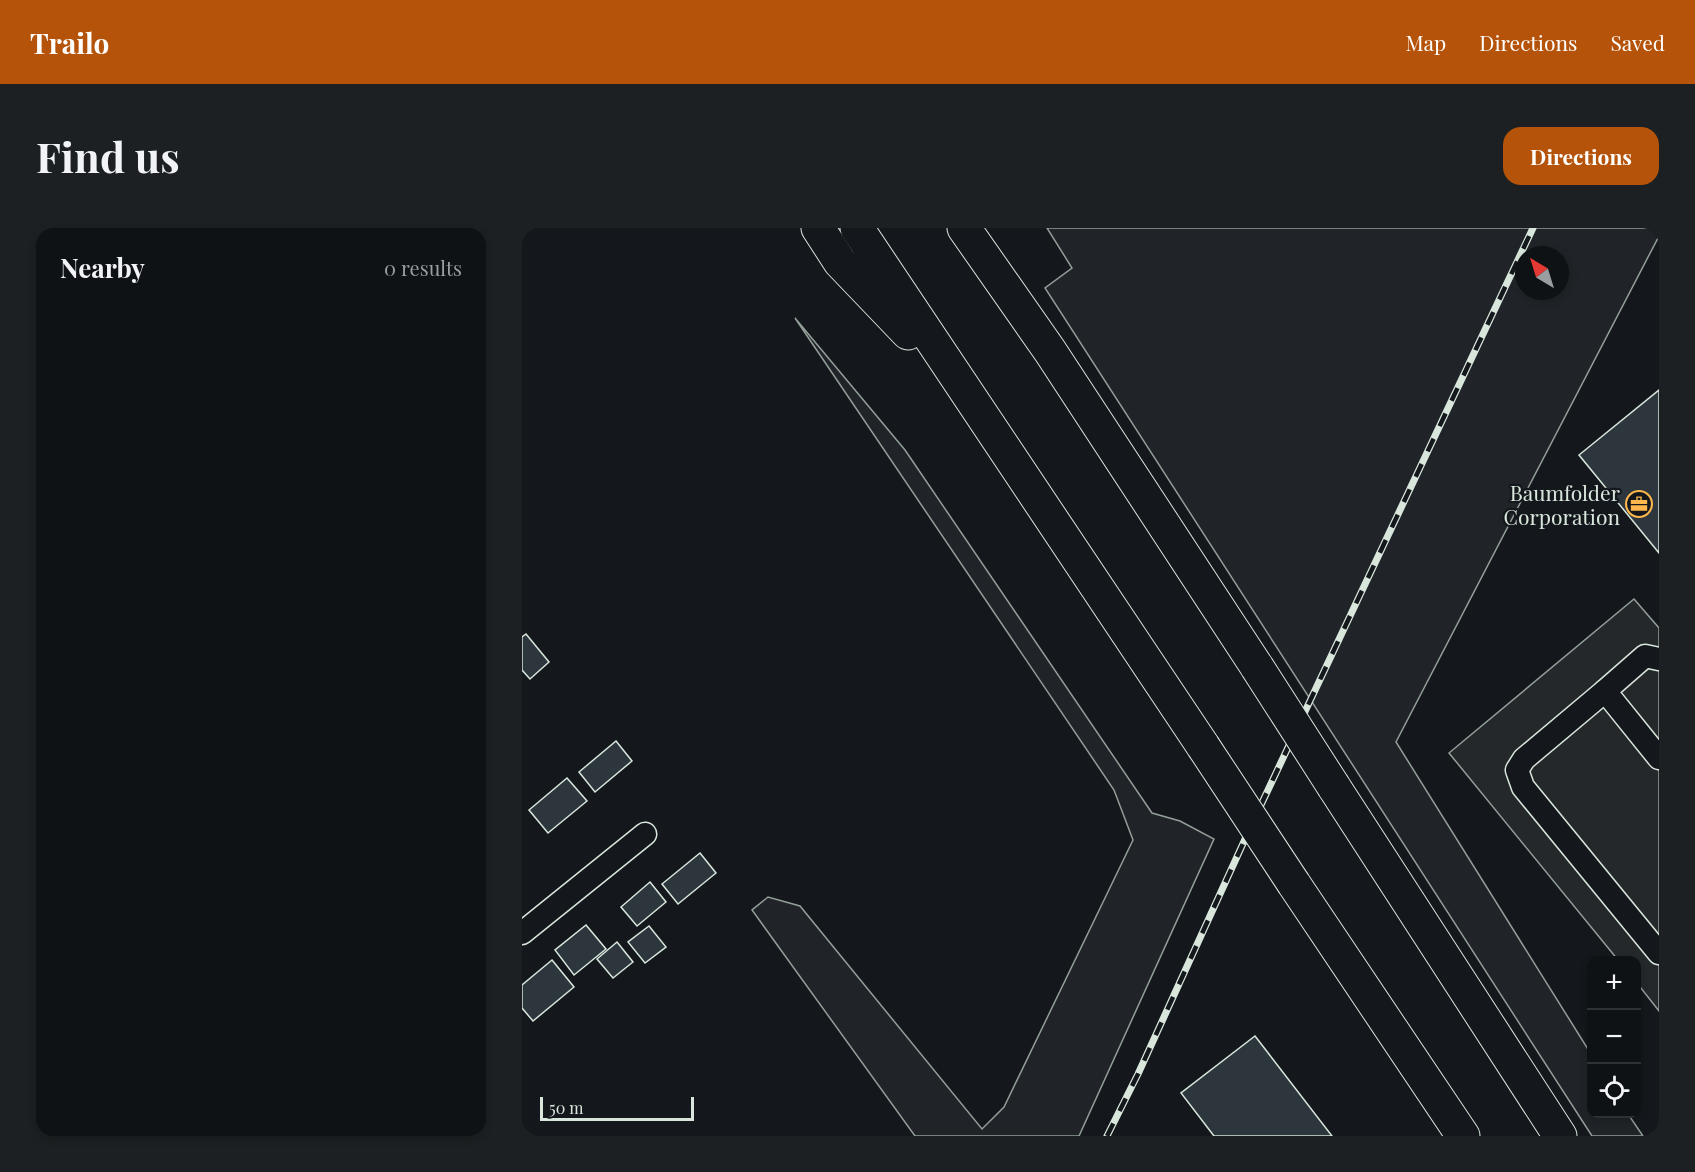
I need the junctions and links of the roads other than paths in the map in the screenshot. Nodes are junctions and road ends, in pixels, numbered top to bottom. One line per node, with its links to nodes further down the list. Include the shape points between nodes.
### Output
1 (818, 228): 4 (highway, via 840,262)
2 (857, 228): 4 (highway)
3 (964, 228): 11 (highway, bridge, via 1050,351)
4 (969, 396): 12 (highway, bridge)
5 (1659, 659): 6 (street, via 1645,656)
6 (1605, 691): 7 (street); 10 (street, via 1524,759 1517,770 1524,787)
7 (1659, 758)
8 (645, 834): 9 (street)
9 (522, 933)
10 (1659, 953)
11 (1559, 1134)
12 (1463, 1136)

